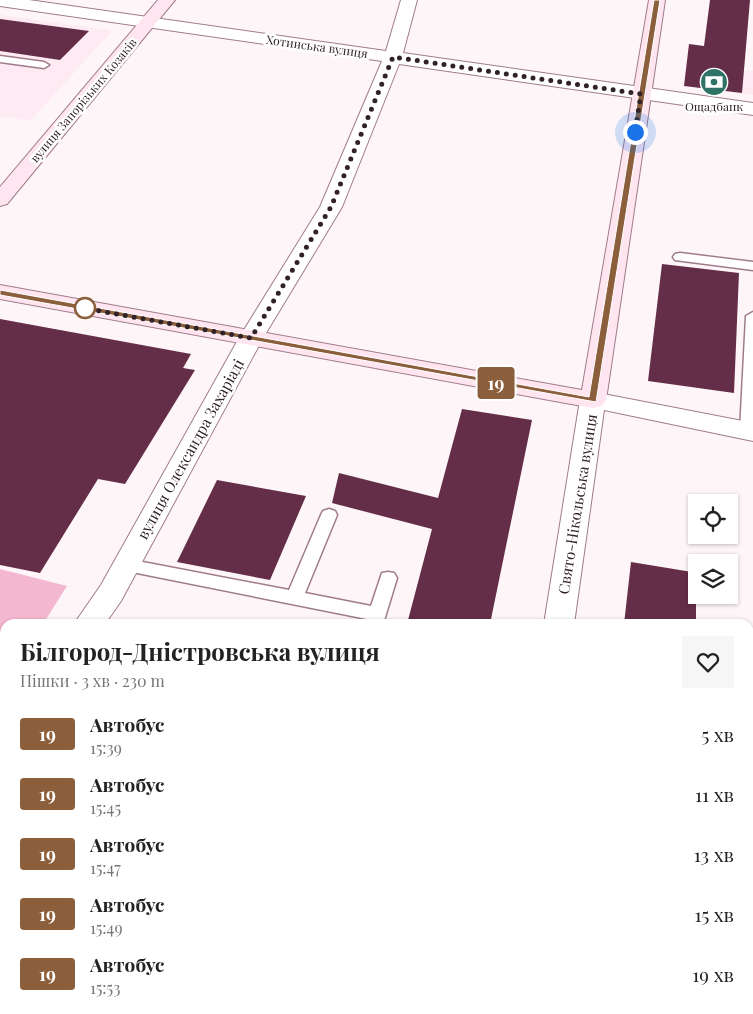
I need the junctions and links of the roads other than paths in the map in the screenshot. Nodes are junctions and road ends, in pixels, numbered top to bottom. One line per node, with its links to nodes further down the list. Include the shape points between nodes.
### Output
1 (167, 0): 5 (main road, вулиця Запорізьких Козаків)
2 (409, 0): 6 (street, вулиця Олександра Захаріаді)
3 (657, 0): 9 (main road, Свято-Нікольська вулиця)
4 (0, 1): 5 (street, Хотинська вулиця)
5 (148, 22): 6 (street, Хотинська вулиця); 11 (main road, вулиця Запорізьких Козаків)
6 (393, 57): 9 (street, Хотинська вулиця); 16 (street, вулиця Олександра Захаріаді, via 331,207)
7 (0, 59): 8 (lane)
8 (44, 65)
9 (641, 94): 10 (street, Хотинська вулиця); 17 (main road, Свято-Нікольська вулиця)
10 (753, 109)
11 (0, 200)
12 (680, 256): 13 (lane)
13 (753, 266)
14 (0, 292): 16 (main road)
15 (753, 316): 18 (lane)
16 (251, 338): 17 (main road); 20 (street, вулиця Олександра Захаріаді)
17 (592, 400): 18 (street); 25 (street, Свято-Нікольська вулиця)
18 (750, 431)
19 (329, 515): 22 (lane)
20 (127, 565): 22 (lane); 23 (street, вулиця Олександра Захаріаді)
21 (388, 578): 24 (lane)
22 (294, 598): 24 (lane)
23 (93, 619)
24 (376, 619)
25 (560, 619)

